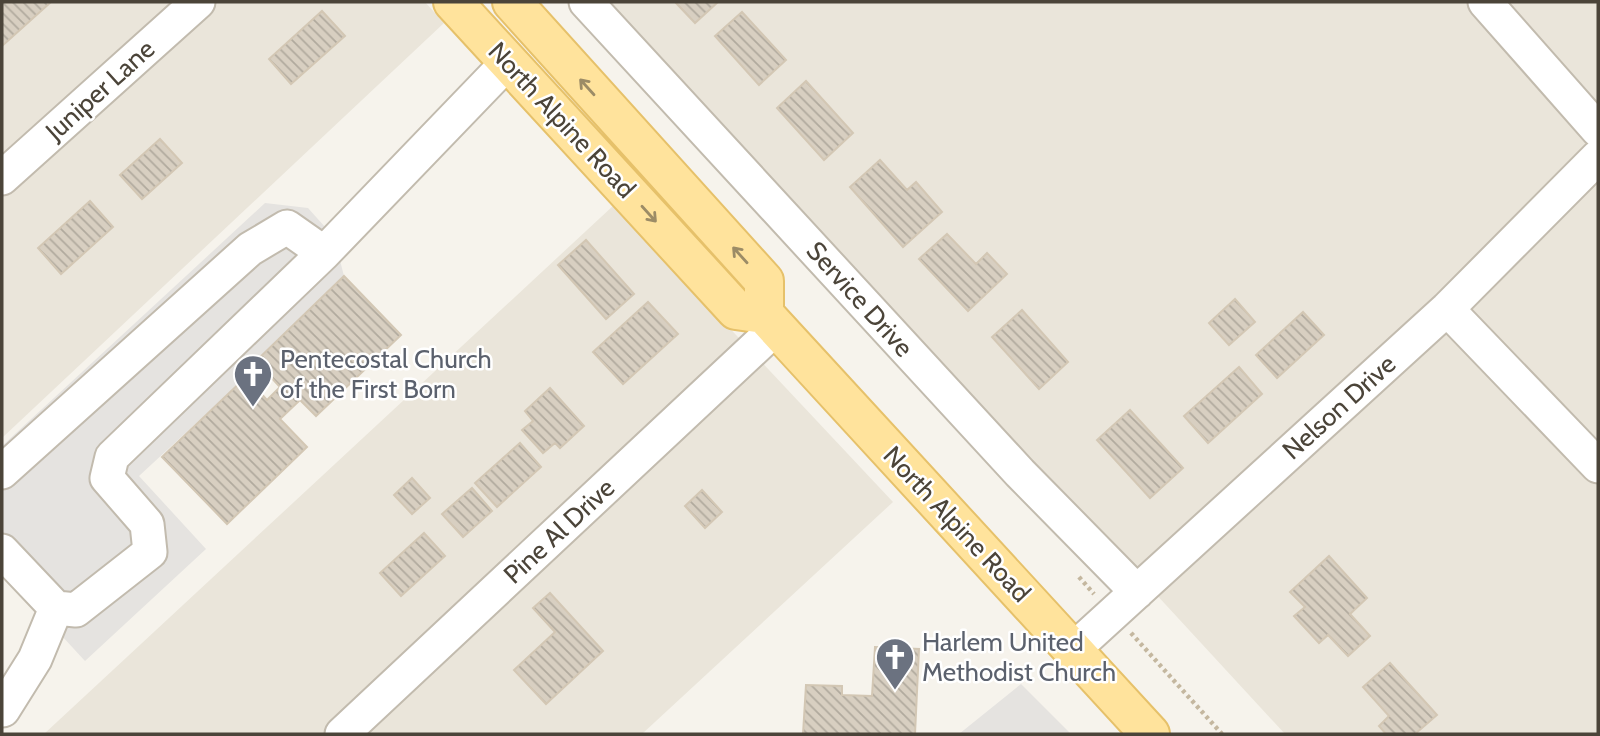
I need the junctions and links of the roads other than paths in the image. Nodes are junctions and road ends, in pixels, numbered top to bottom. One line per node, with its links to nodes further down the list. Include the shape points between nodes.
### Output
1 (198, 2): 9 (street, Juniper Lane)
2 (453, 2): 6 (main road, North Alpine Road)
3 (512, 2): 12 (main road, North Alpine Road, one-way to 3, via 764,281)
4 (586, 2): 16 (street, Service Drive, via 1020,472)
5 (1485, 2): 7 (street)
6 (507, 63): 10 (street); 12 (main road, North Alpine Road, one-way to 12, via 736,310)
7 (1598, 130)
8 (1598, 157): 11 (street, Nelson Drive)
9 (2, 178)
10 (324, 253): 14 (street, via 286,227 250,249); 17 (street, via 112,457 107,478 146,524 149,552 76,610)
11 (1447, 309): 13 (street); 16 (street, Nelson Drive)
12 (770, 321): 18 (main road, North Alpine Road); 20 (street, Pine Al Drive)
13 (1598, 466)
14 (2, 472)
15 (2, 551): 17 (street)
16 (1137, 592): 18 (street, Nelson Drive)
17 (56, 608): 19 (street, via 35,659)
18 (1073, 650): 21 (main road, North Alpine Road)
19 (4, 710)
20 (342, 734)
21 (1150, 734)

